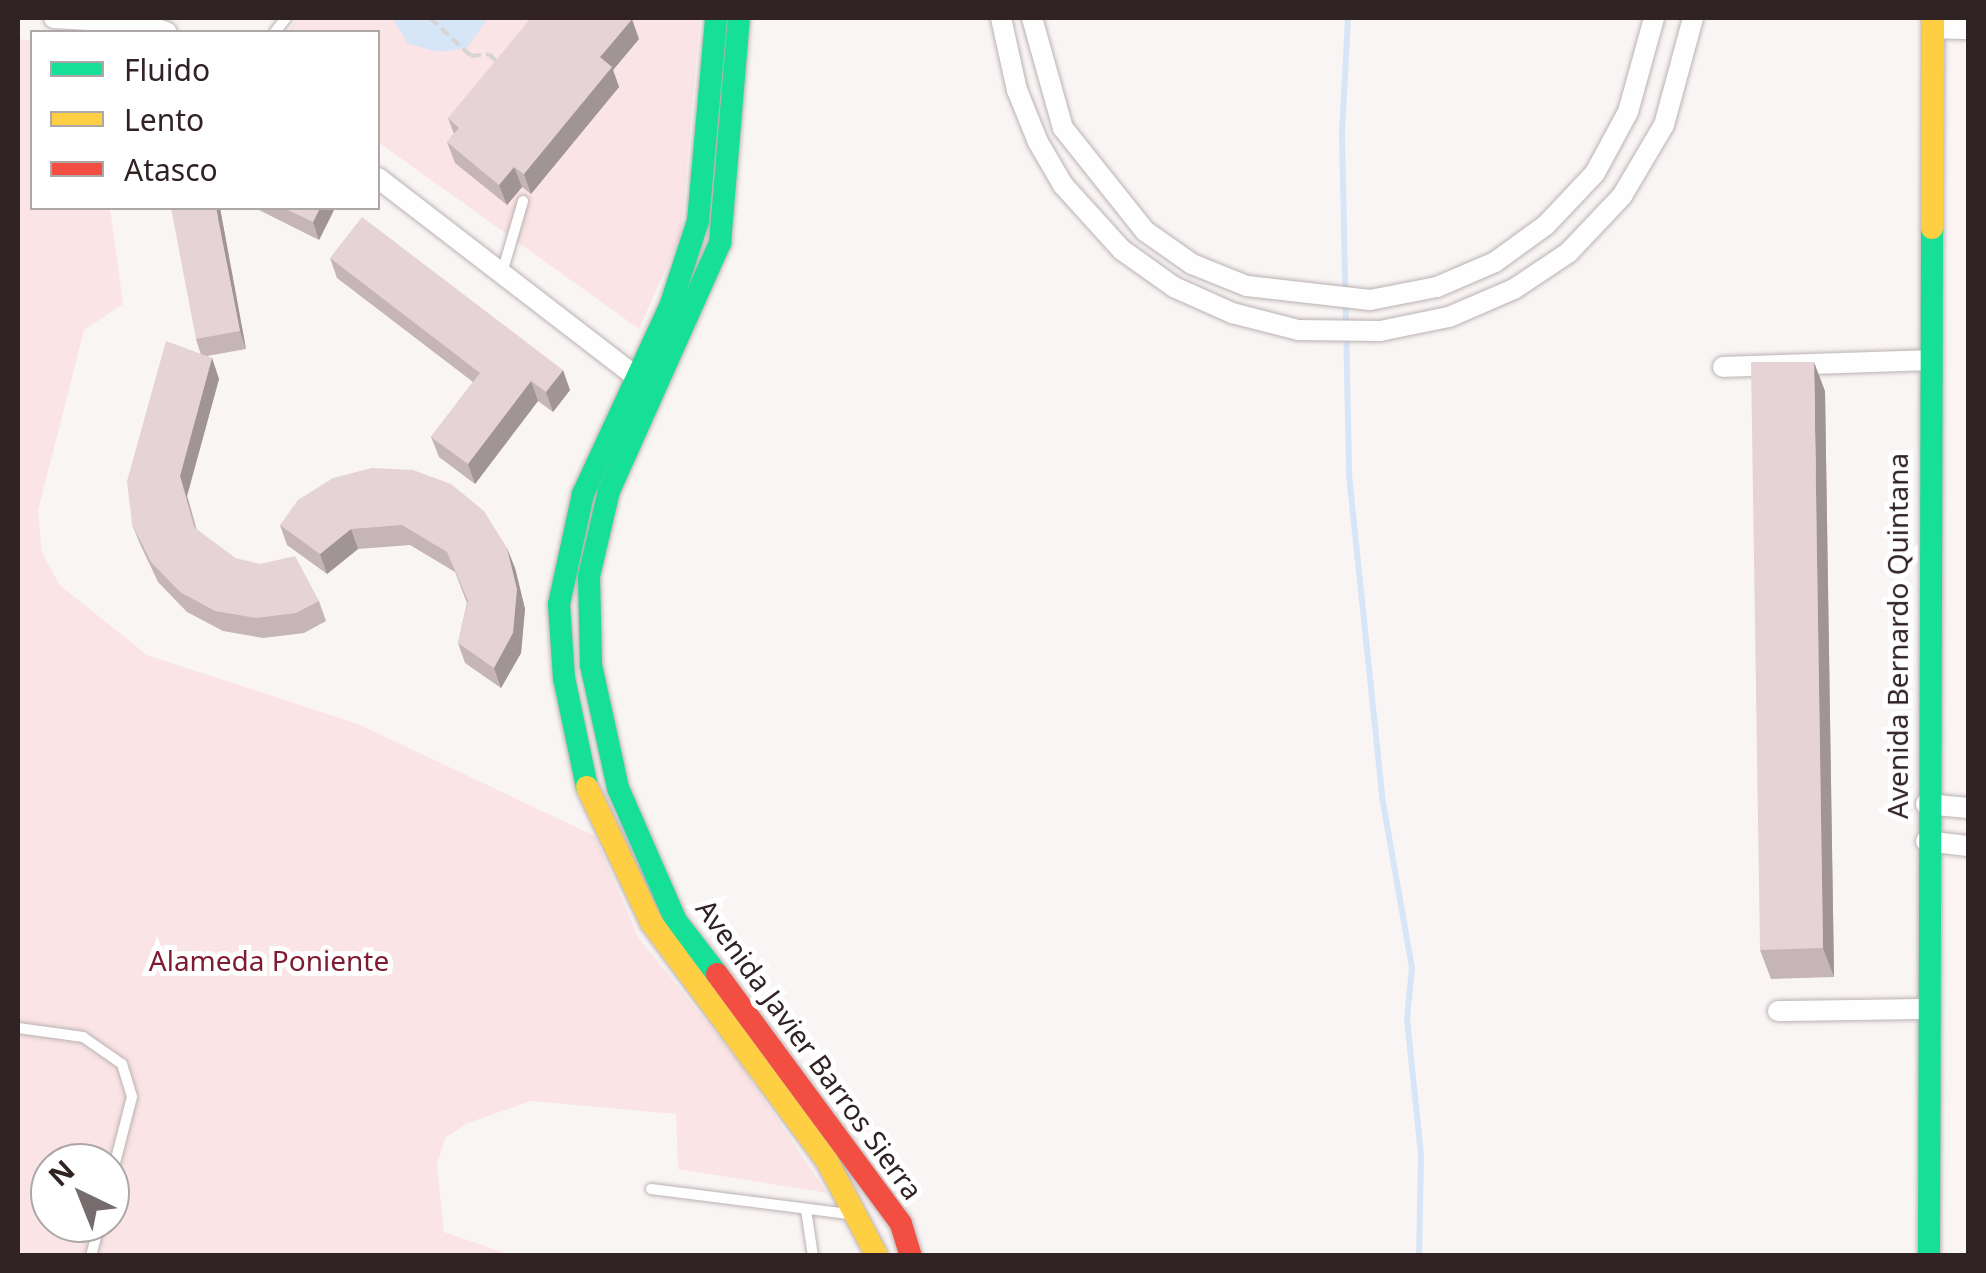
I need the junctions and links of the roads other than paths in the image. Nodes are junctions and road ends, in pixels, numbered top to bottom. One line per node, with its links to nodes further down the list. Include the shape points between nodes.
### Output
1 (54, 18): 9 (street)
2 (716, 18): 16 (street, Avenida Javier Barros Sierra, via 698,221 670,306)
3 (739, 18): 17 (street, Avenida Javier Barros Sierra, via 720,242)
4 (1002, 18): 7 (street, via 1038,142 1094,223 1174,288 1232,313 1298,330 1380,331 1449,317 1514,290 1568,252 1622,196 1664,125)
5 (1032, 18): 6 (street, via 1063,128 1118,203 1192,264 1247,286 1370,300 1466,275 1546,226 1595,173 1628,112)
6 (1654, 18)
7 (1693, 18)
8 (1933, 23): 10 (street); 14 (street, Avenida Bernardo Quintana)
9 (160, 30)
10 (1968, 30)
11 (380, 180): 13 (street)
12 (523, 201): 13 (lane)
13 (502, 274): 16 (street)
14 (1930, 360): 15 (street); 18 (street, Avenida Bernardo Quintana)
15 (1722, 367)
16 (633, 375): 17 (street); 28 (street, Avenida Javier Barros Sierra, via 583,494 560,604 564,678 588,792 670,955 818,1148)
17 (652, 389): 31 (street, Avenida Javier Barros Sierra, via 609,491 589,576 591,666 618,788 676,921 830,1122 900,1224)
18 (1926, 804): 19 (street); 20 (street, Avenida Bernardo Quintana)
19 (1968, 808)
20 (1926, 841): 21 (street); 22 (street, Avenida Bernardo Quintana)
21 (1968, 846)
22 (1929, 1008): 23 (street); 32 (street, Avenida Bernardo Quintana)
23 (1778, 1010)
24 (18, 1028): 25 (lane, via 83,1038 122,1064 132,1097)
25 (120, 1143)
26 (651, 1189): 27 (lane)
27 (806, 1210): 28 (lane); 29 (lane)
28 (858, 1216): 30 (street, Avenida Javier Barros Sierra)
29 (814, 1256)
30 (877, 1256)
31 (911, 1256)
32 (1928, 1256)

